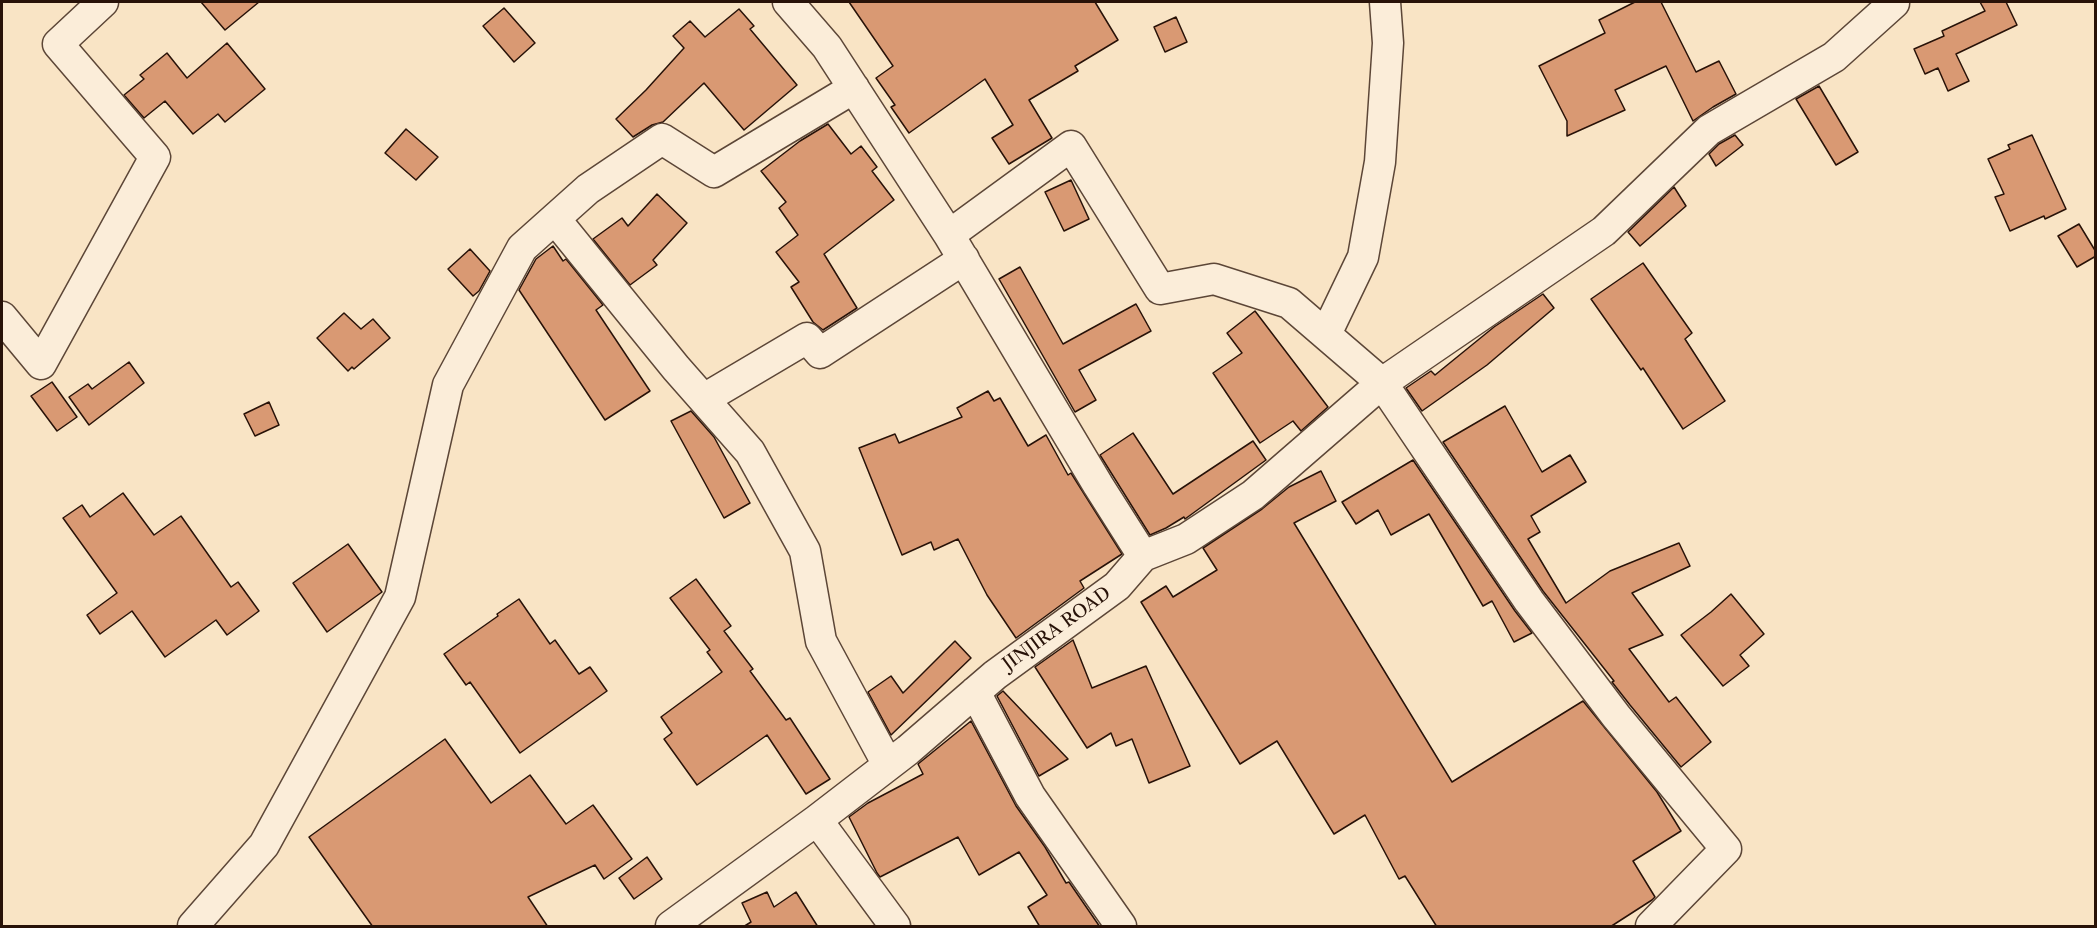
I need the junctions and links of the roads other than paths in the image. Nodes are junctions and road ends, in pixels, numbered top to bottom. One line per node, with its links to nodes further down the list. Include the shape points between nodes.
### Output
1 (103, 2): 8 (street, via 57,44 155,157 41,364)
2 (788, 2): 5 (street, via 827,47)
3 (1385, 2): 9 (street, via 1388,43 1380,162 1363,256)
4 (1895, 2): 10 (street, via 1834,57 1709,130 1604,231)
5 (854, 87): 6 (street, via 714,172 662,139 588,189); 7 (street)
6 (555, 219): 11 (street); 16 (street, via 522,248 448,385 400,597 264,844)
7 (956, 247): 9 (street, via 1071,146 1160,289 1214,279 1289,303); 11 (street, via 820,353 807,338); 12 (street)
8 (2, 317)
9 (1326, 334): 10 (street)
10 (1382, 383): 12 (street, via 1253,495 1186,539); 20 (street, via 1529,601 1616,716 1726,849)
11 (704, 399): 14 (street, via 750,452 805,551 821,642)
12 (1143, 556): 13 (street, JINJIRA ROAD, via 1118,586)
13 (975, 692): 14 (street, JINJIRA ROAD); 19 (street, via 1030,795)
14 (888, 765): 15 (street, JINJIRA ROAD)
15 (817, 820): 17 (street, JINJIRA ROAD); 18 (street)
16 (193, 927)
17 (670, 927)
18 (896, 927)
19 (1120, 927)
20 (1651, 927)

